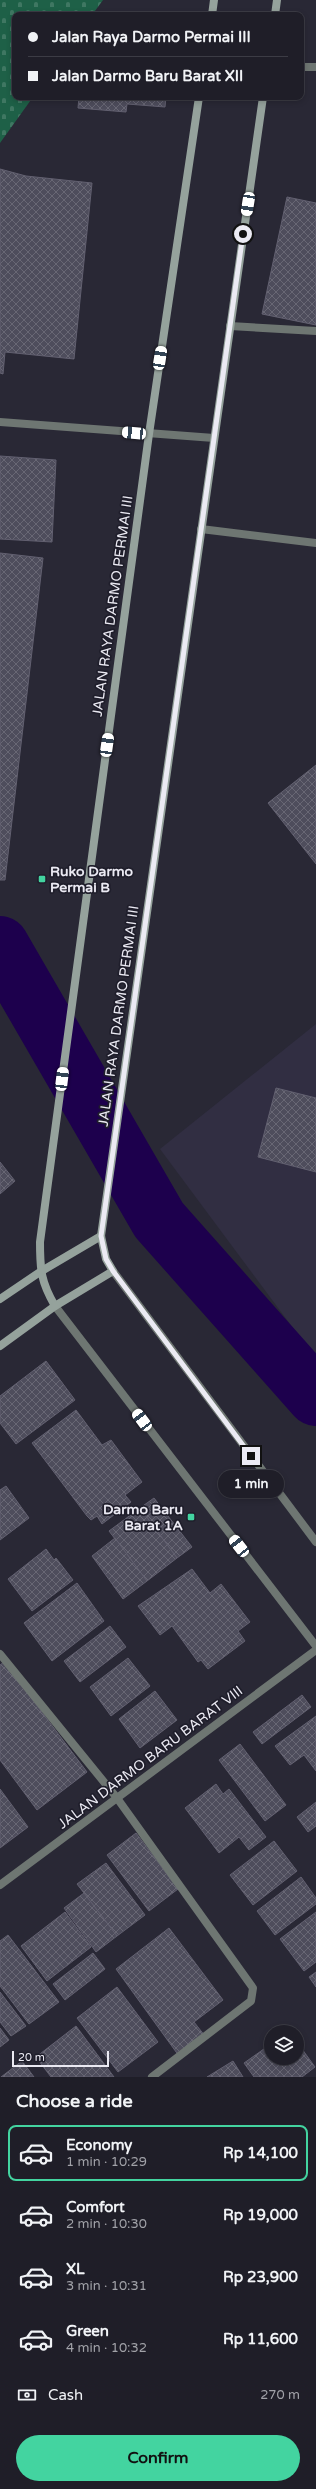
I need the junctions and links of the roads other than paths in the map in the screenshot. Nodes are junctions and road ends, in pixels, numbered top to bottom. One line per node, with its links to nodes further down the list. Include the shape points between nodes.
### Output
1 (214, 0): 3 (main road)
2 (277, 0): 4 (main road)
3 (212, 12)
4 (275, 12)
5 (304, 67): 6 (street)
6 (316, 67)
7 (199, 100): 12 (main road, JALAN RAYA DARMO PERMAI III)
8 (263, 100): 9 (main road, JALAN RAYA DARMO PERMAI III)
9 (230, 326): 10 (street); 13 (main road, JALAN RAYA DARMO PERMAI III)
10 (316, 331)
11 (0, 422): 12 (street)
12 (148, 434): 13 (street); 18 (main road, JALAN RAYA DARMO PERMAI III, via 40,1242)
13 (214, 438): 14 (main road, JALAN RAYA DARMO PERMAI III)
14 (201, 529): 15 (street); 16 (main road, JALAN RAYA DARMO PERMAI III)
15 (316, 543)
16 (101, 1236): 17 (main road, JALAN RAYA DARMO PERMAI III, via 106,1259); 18 (main road)
17 (113, 1271): 20 (main road); 22 (street)
18 (40, 1272): 19 (main road); 20 (main road, JALAN RAYA DARMO PERMAI III, via 45,1290)
19 (0, 1299)
20 (55, 1306): 21 (main road); 23 (street)
21 (0, 1346)
22 (316, 1542)
23 (316, 1646)
24 (316, 1650): 26 (street, JALAN DARMO BARU BARAT VIII)
25 (0, 1654): 26 (street)
26 (117, 1798): 27 (street, JALAN DARMO BARU BARAT VIII); 28 (street, via 252,1986 254,1993 251,2001)
27 (0, 1885)
28 (152, 2077)

